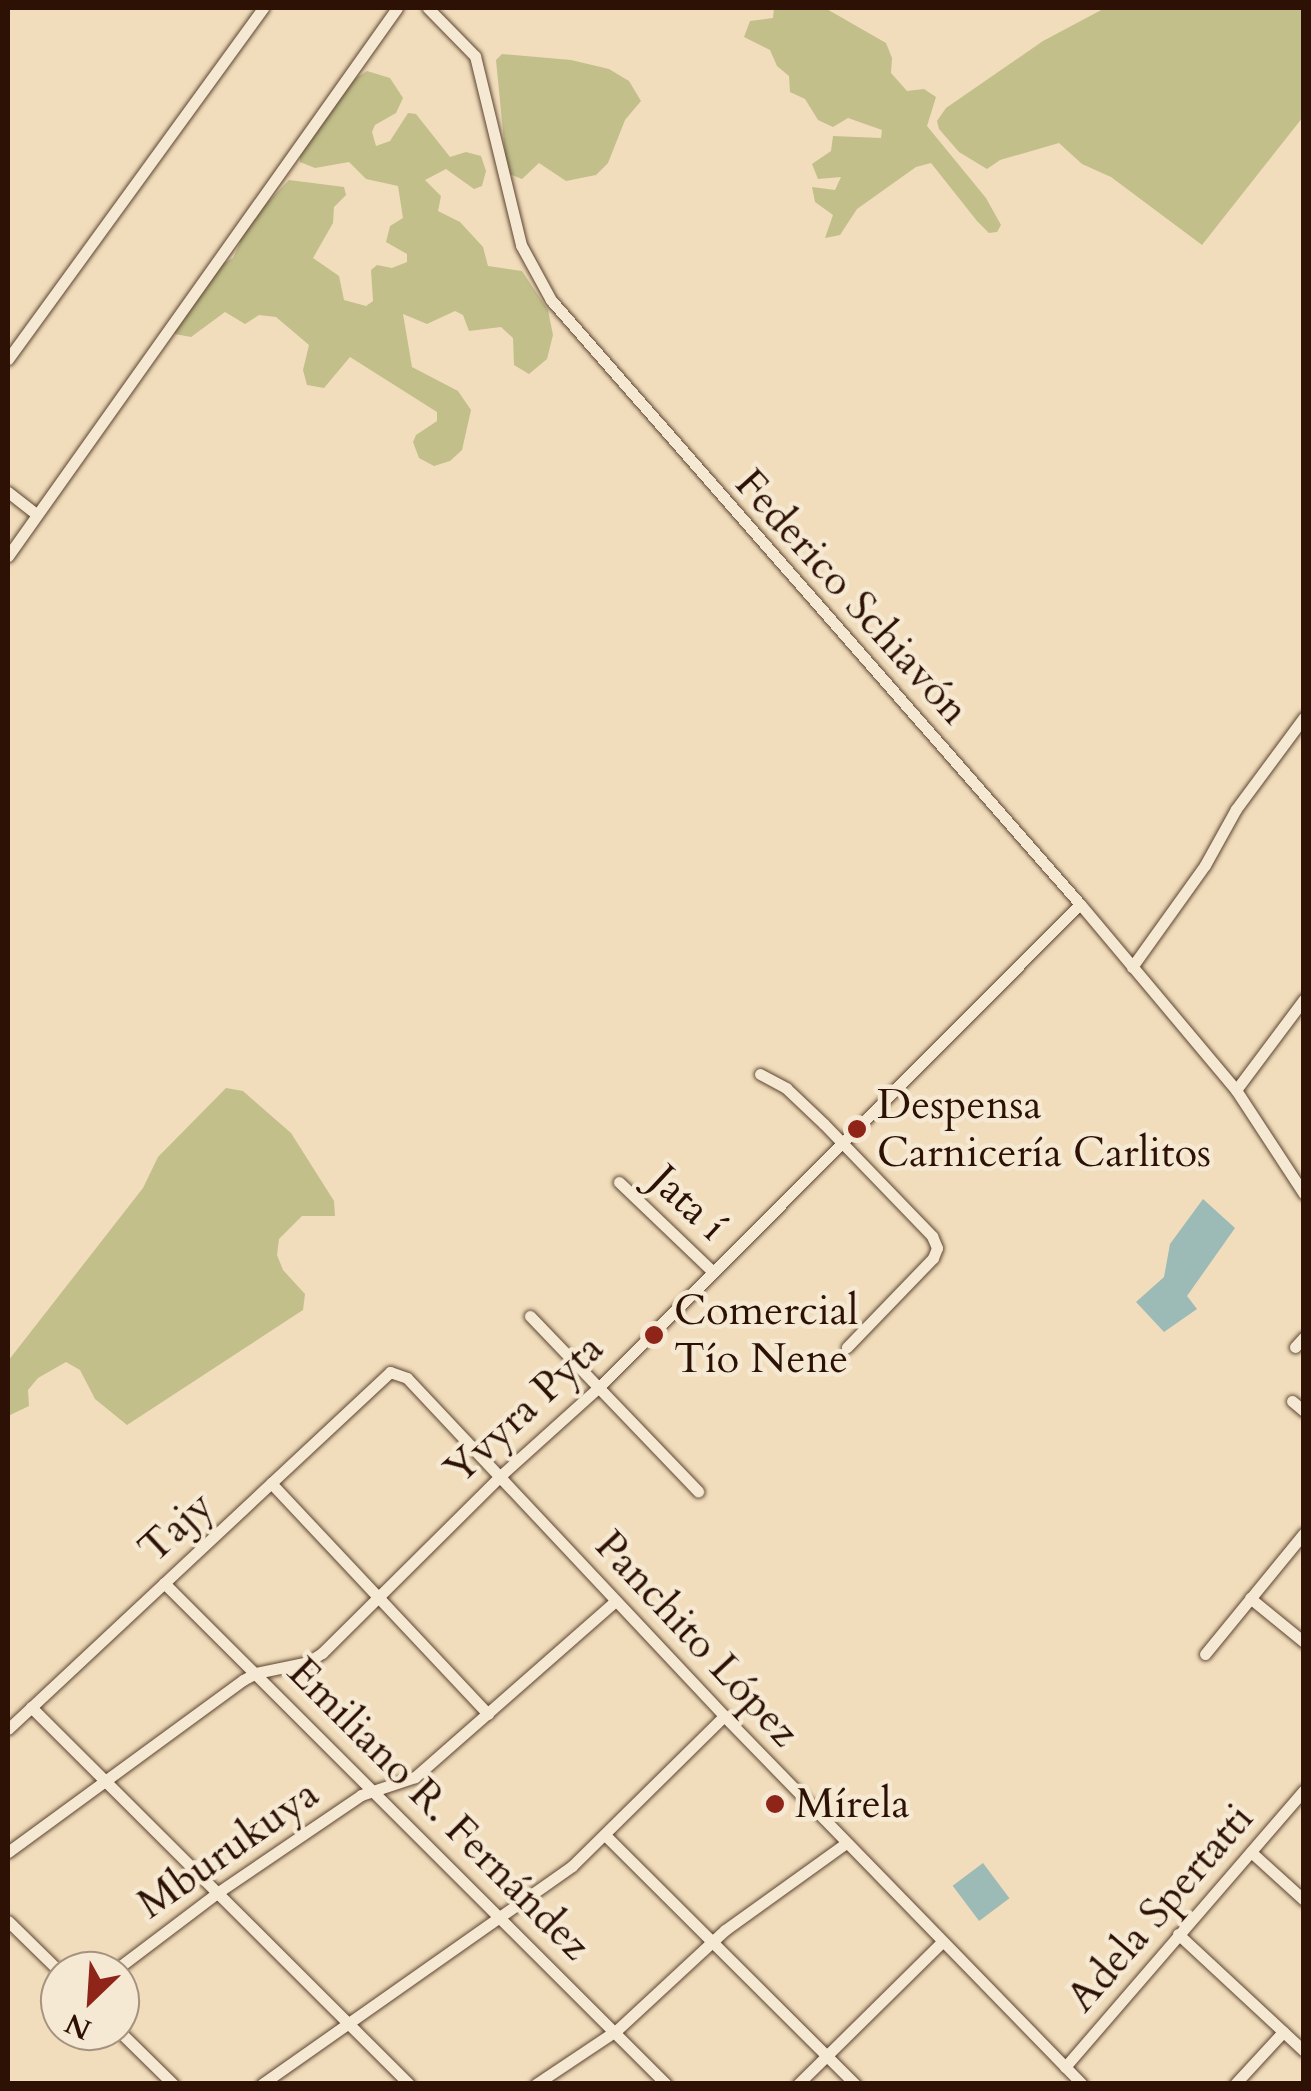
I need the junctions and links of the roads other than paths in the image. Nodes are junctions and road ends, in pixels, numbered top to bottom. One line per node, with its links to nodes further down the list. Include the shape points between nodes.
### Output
1 (262, 8): 4 (street)
2 (397, 8): 6 (street)
3 (428, 8): 9 (street, Federico Schiavón, via 475,56 521,246 551,300)
4 (8, 359)
5 (8, 492): 6 (street)
6 (36, 514): 7 (street)
7 (8, 556)
8 (1304, 717): 10 (street)
9 (1080, 904): 10 (street, Federico Schiavón); 14 (street, Yvyra Pyta)
10 (1132, 967): 13 (street, Federico Schiavón)
11 (1304, 999): 13 (street)
12 (760, 1074): 14 (street, via 786,1088)
13 (1236, 1090): 16 (street, Federico Schiavón)
14 (841, 1143): 17 (street, Yvyra Pyta); 19 (street, via 932,1236 936,1248)
15 (618, 1182): 17 (street, Jata í)
16 (1302, 1185)
17 (712, 1271): 21 (street, Yvyra Pyta)
18 (530, 1316): 21 (street)
19 (847, 1347)
20 (390, 1372): 24 (street, Panchito López, via 407,1378); 25 (street, Tajy)
21 (600, 1386): 24 (street, Yvyra Pyta); 26 (street)
22 (1292, 1401): 23 (street)
23 (1304, 1411)
24 (499, 1477): 29 (street, Yvyra Pyta); 31 (street, Panchito López)
25 (271, 1483): 28 (street, Tajy); 29 (street)
26 (698, 1491)
27 (1304, 1533): 30 (street)
28 (164, 1583): 34 (street, Emiliano R. Fernández); 35 (street, Tajy)
29 (376, 1596): 34 (street, Yvyra Pyta, via 308,1662); 36 (street)
30 (1250, 1598): 32 (street); 33 (street)
31 (615, 1601): 36 (street, Mburukuya); 37 (street, Panchito López)
32 (1304, 1642)
33 (1205, 1654)
34 (256, 1673): 39 (street, Yvyra Pyta); 41 (street, Emiliano R. Fernández)
35 (32, 1707): 38 (street, Tajy); 39 (street)
36 (488, 1714): 41 (street, Mburukuya, via 415,1776)
37 (724, 1716): 42 (street); 43 (street, Panchito López)
38 (8, 1729)
39 (104, 1782): 44 (street, Yvyra Pyta); 46 (street)
40 (1304, 1790): 45 (street, Adela Spertatti)
41 (372, 1792): 46 (street, Mburukuya); 48 (street, Emiliano R. Fernández)
42 (605, 1835): 48 (street); 51 (street)
43 (846, 1842): 51 (street); 52 (street, Panchito López)
44 (8, 1852)
45 (1251, 1852): 47 (street); 50 (street, Adela Spertatti)
46 (217, 1893): 53 (street, Mburukuya); 55 (street)
47 (1304, 1900)
48 (500, 1916): 55 (street); 56 (street, Emiliano R. Fernández)
49 (8, 1920): 54 (street)
50 (1178, 1934): 57 (street); 61 (street, Adela Spertatti)
51 (714, 1940): 56 (street); 60 (street)
52 (941, 1943): 60 (street); 61 (street, Panchito López)
53 (140, 1951)
54 (40, 1952)
55 (349, 2024): 64 (street); 65 (street)
56 (617, 2030): 66 (street); 67 (street, Emiliano R. Fernández)
57 (1283, 2032): 59 (street); 70 (street)
58 (139, 2051): 63 (street)
59 (1304, 2051)
60 (827, 2055): 68 (street); 69 (street)
61 (1066, 2067): 62 (street, Panchito López)
62 (1079, 2083)
63 (172, 2084)
64 (262, 2084)
65 (409, 2084)
66 (536, 2084)
67 (666, 2084)
68 (798, 2084)
69 (856, 2084)
70 (1235, 2084)

